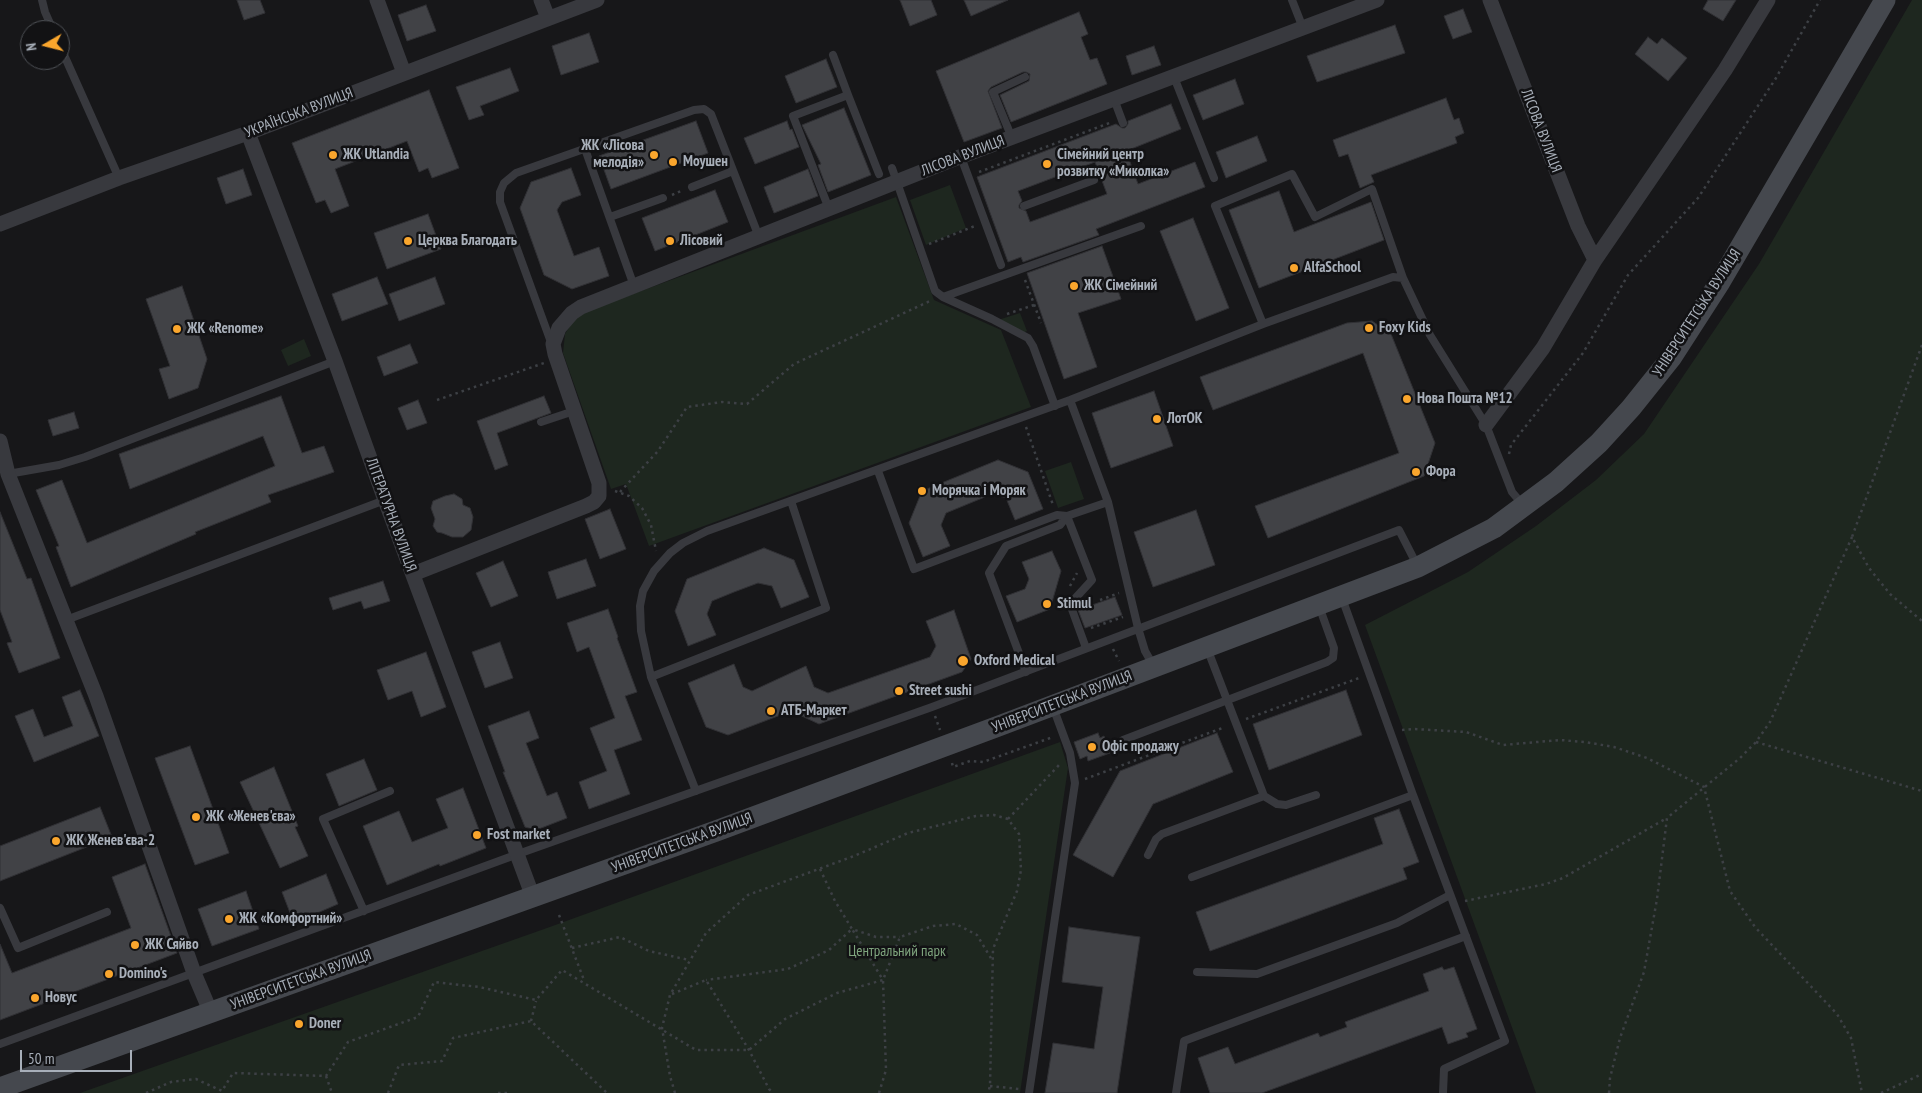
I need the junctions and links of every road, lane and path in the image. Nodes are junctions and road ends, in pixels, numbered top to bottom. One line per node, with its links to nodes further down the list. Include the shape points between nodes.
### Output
1 (42, 0): 12 (lane)
2 (377, 0): 16 (street)
3 (542, 0): 11 (street)
4 (597, 0): 11 (street, УКРАЇНСЬКА ВУЛИЦЯ)
5 (1292, 0): 13 (lane)
6 (1377, 0): 13 (street, ЛІСОВА ВУЛИЦЯ)
7 (1490, 0): 43 (street, ЛІСОВА ВУЛИЦЯ, via 1578,226)
8 (1768, 0): 43 (street, via 1725,70)
9 (1820, 0): 66 (path, via 1776,78 1698,198 1628,275 1583,353 1511,445)
10 (1885, 0): 72 (main road, УНІВЕРСИТЕТСЬКА ВУЛИЦЯ, via 1720,282 1671,358 1599,443)
11 (548, 18): 16 (street, УКРАЇНСЬКА ВУЛИЦЯ)
12 (49, 20)
13 (1303, 28): 18 (street, ЛІСОВА ВУЛИЦЯ)
14 (833, 55): 19 (lane)
15 (70, 68): 30 (lane)
16 (404, 73): 22 (street, УКРАЇНСЬКА ВУЛИЦЯ)
17 (1025, 77): 23 (lane, via 993,92)
18 (1174, 77): 20 (street, ЛІСОВА ВУЛИЦЯ); 31 (lane)
19 (848, 95): 27 (lane); 36 (lane, via 793,116)
20 (1114, 100): 21 (lane); 23 (street, ЛІСОВА ВУЛИЦЯ)
21 (1122, 121): 29 (path)
22 (248, 133): 30 (street, УКРАЇНСЬКА ВУЛИЦЯ); 55 (street, ЛІТЕРАТУРНА ВУЛИЦЯ)
23 (1012, 138): 25 (street, ЛІСОВА ВУЛИЦЯ)
24 (585, 149): 26 (lane, via 704,109 711,114); 37 (lane); 54 (lane, via 516,173 507,179 500,192 500,202)
25 (961, 157): 28 (street, ЛІСОВА ВУЛИЦЯ); 29 (lane)
26 (733, 171): 33 (lane); 41 (lane)
27 (879, 174)
28 (894, 175): 36 (street, ЛІСОВА ВУЛИЦЯ); 48 (lane, via 935,291)
29 (968, 176): 44 (lane, via 989,221)
30 (119, 178): 38 (street, УКРАЇНСЬКА ВУЛИЦЯ)
31 (1214, 178)
32 (1094, 180): 35 (lane)
33 (692, 187): 34 (path)
34 (663, 198): 37 (lane)
35 (1024, 206)
36 (829, 209): 41 (street, ЛІСОВА ВУЛИЦЯ)
37 (610, 217): 47 (lane)
38 (0, 224)
39 (1141, 226): 45 (lane)
40 (967, 229): 42 (path)
41 (759, 237): 47 (street, ЛІСОВА ВУЛИЦЯ)
42 (925, 246)
43 (1595, 260): 62 (street, via 1543,348)
44 (1001, 265)
45 (1021, 269): 48 (lane); 49 (path)
46 (1403, 278): 52 (lane, via 1393,277); 52 (lane, via 1372,189 1315,218 1292,174 1215,206); 62 (lane, via 1430,335)
47 (634, 286): 54 (street, ЛІСОВА ВУЛИЦЯ, via 572,313 559,328)
48 (941, 296): 58 (lane, via 1028,338); 68 (path, via 794,364 747,404 722,402 688,408 658,451)
49 (1034, 305): 50 (path); 51 (path)
50 (1016, 311)
51 (1040, 323)
52 (1263, 324): 57 (lane)
53 (1922, 345): 75 (path)
54 (552, 358): 56 (path); 59 (street)
55 (335, 361): 65 (lane, via 85,457); 69 (street, ЛІТЕРАТУРНА ВУЛИЦЯ)
56 (437, 400)
57 (1070, 400): 58 (lane); 71 (lane)
58 (1055, 406): 60 (lane)
59 (574, 411): 61 (lane); 67 (street)
60 (1023, 418): 64 (lane); 73 (path)
61 (541, 422)
62 (1486, 425): 66 (lane)
63 (0, 440): 65 (street)
64 (878, 470): 70 (lane); 73 (lane, via 914,569)
65 (8, 474): 86 (street)
66 (1506, 476): 72 (lane, via 1512,492)
67 (599, 483): 68 (path); 79 (street, via 598,496 591,503)
68 (620, 492): 77 (path, via 633,498 648,519 656,544)
69 (385, 500): 79 (street, ЛІТЕРАТУРНА ВУЛИЦЯ); 86 (lane)
70 (791, 501): 77 (lane, via 696,536 670,552); 95 (lane, via 826,608)
71 (1108, 502): 74 (lane); 88 (lane)
72 (1524, 507): 76 (main road, УНІВЕРСИТЕТСЬКА ВУЛИЦЯ, via 1494,528)
73 (1057, 515): 74 (lane)
74 (1067, 516): 91 (lane, via 1092,580 1070,604); 93 (lane, via 1060,524 1006,546 989,573)
75 (1852, 536): 87 (path, via 1869,568 1890,594); 101 (path, via 1770,722)
76 (1418, 567): 81 (main road, УНІВЕРСИТЕТСЬКА ВУЛИЦЯ); 88 (lane, via 1399,530)
77 (657, 568): 95 (lane, via 643,592 640,606 641,631)
78 (1077, 572): 80 (path)
79 (413, 574): 113 (street, ЛІТЕРАТУРНА ВУЛИЦЯ)
80 (1069, 587)
81 (1341, 596): 84 (main road, УНІВЕРСИТЕТСЬКА ВУЛИЦЯ); 94 (lane)
82 (1100, 600): 83 (path, via 1119,592)
83 (1122, 600)
84 (1318, 604): 90 (main road, УНІВЕРСИТЕТСЬКА ВУЛИЦЯ); 96 (lane, via 1334,648 1332,658)
85 (1127, 615): 89 (path)
86 (66, 620): 131 (street)
87 (1922, 621)
88 (1138, 628): 91 (lane); 92 (lane)
89 (1090, 629)
90 (1206, 647): 92 (main road, УНІВЕРСИТЕТСЬКА ВУЛИЦЯ); 96 (lane)
91 (1086, 648): 93 (lane)
92 (1154, 667): 97 (main road, УНІВЕРСИТЕТСЬКА ВУЛИЦЯ)
93 (1026, 672): 106 (lane)
94 (1370, 675): 98 (path); 99 (lane)
95 (651, 678): 106 (lane)
96 (1227, 700): 98 (lane); 100 (lane)
97 (1053, 705): 102 (lane); 118 (main road, УНІВЕРСИТЕТСЬКА ВУЛИЦЯ)
98 (1236, 722): 103 (path); 110 (lane)
99 (1391, 732): 104 (path, via 1415,729 1466,732 1502,745 1560,740 1614,746 1647,758); 108 (lane)
100 (1123, 740)
101 (1756, 742): 104 (path); 107 (path)
102 (1070, 753): 103 (lane); 112 (path)
103 (1074, 783): 148 (lane)
104 (1704, 787): 111 (path); 163 (path, via 1730,891 1755,927 1837,1014 1851,1038)
105 (390, 791): 121 (lane, via 322,819)
106 (696, 791): 113 (lane)
107 (1922, 791)
108 (1414, 794): 116 (lane); 117 (lane)
109 (1316, 795): 110 (lane, via 1286,805)
110 (1264, 796): 114 (lane, via 1162,834)
111 (1667, 818): 119 (path, via 1563,878); 162 (path, via 1644,972 1620,1038)
112 (1008, 819): 115 (path, via 994,815 976,816 908,833); 129 (path, via 1019,834 1021,870 1017,892 993,950)
113 (518, 854): 118 (street, ЛІТЕРАТУРНА ВУЛИЦЯ); 121 (lane)
114 (1148, 855)
115 (820, 869): 124 (path); 128 (path, via 748,895 706,933)
116 (1192, 877)
117 (1450, 895): 119 (lane); 130 (lane, via 1397,923 1257,974)
118 (533, 897): 137 (main road, УНІВЕРСИТЕТСЬКА ВУЛИЦЯ)
119 (1453, 903): 125 (lane)
120 (0, 908): 122 (lane, via 18,948)
121 (364, 911): 131 (lane)
122 (107, 912)
123 (559, 915): 127 (path)
124 (852, 930): 126 (path, via 876,937); 132 (path, via 829,950 788,969); 133 (path)
125 (1466, 936): 160 (lane, via 1184,1042); 161 (lane, via 1505,1041 1444,1069)
126 (900, 937): 129 (path, via 933,926 956,924 978,935); 133 (path)
127 (572, 948): 128 (path, via 620,937 649,951); 134 (path)
128 (689, 960): 135 (path)
129 (993, 962): 145 (path)
130 (1197, 972)
131 (194, 973): 137 (street); 140 (lane)
132 (706, 980): 135 (path); 141 (path)
133 (884, 980): 141 (path, via 837,993 785,1019); 158 (path, via 886,1070)
134 (584, 982): 136 (path, via 562,970); 139 (path)
135 (670, 995): 139 (path)
136 (536, 1000): 138 (path); 143 (path, via 479,987 434,982 418,1017 348,1042)
137 (211, 1013): 146 (main road, УНІВЕРСИТЕТСЬКА ВУЛИЦЯ)
138 (531, 1021): 152 (path, via 453,1038 442,1061 400,1065); 155 (path)
139 (662, 1028): 141 (path, via 696,1050); 156 (path)
140 (0, 1044)
141 (749, 1050): 157 (path)
142 (1922, 1074): 164 (path)
143 (326, 1076): 147 (path, via 233,1073); 151 (path)
144 (161, 1086): 147 (path, via 196,1080); 149 (path); 150 (path)
145 (990, 1086): 148 (path); 159 (path)
146 (0, 1088)
147 (222, 1092)
148 (1029, 1092)
149 (146, 1093)
150 (162, 1093)
151 (332, 1093)
152 (388, 1093)
153 (498, 1093): 154 (path)
154 (508, 1093)
155 (607, 1093)
156 (675, 1093)
157 (773, 1093)
158 (879, 1093)
159 (988, 1093)
160 (1176, 1093)
161 (1443, 1093)
162 (1609, 1093)
163 (1862, 1093)
164 (1880, 1093)

